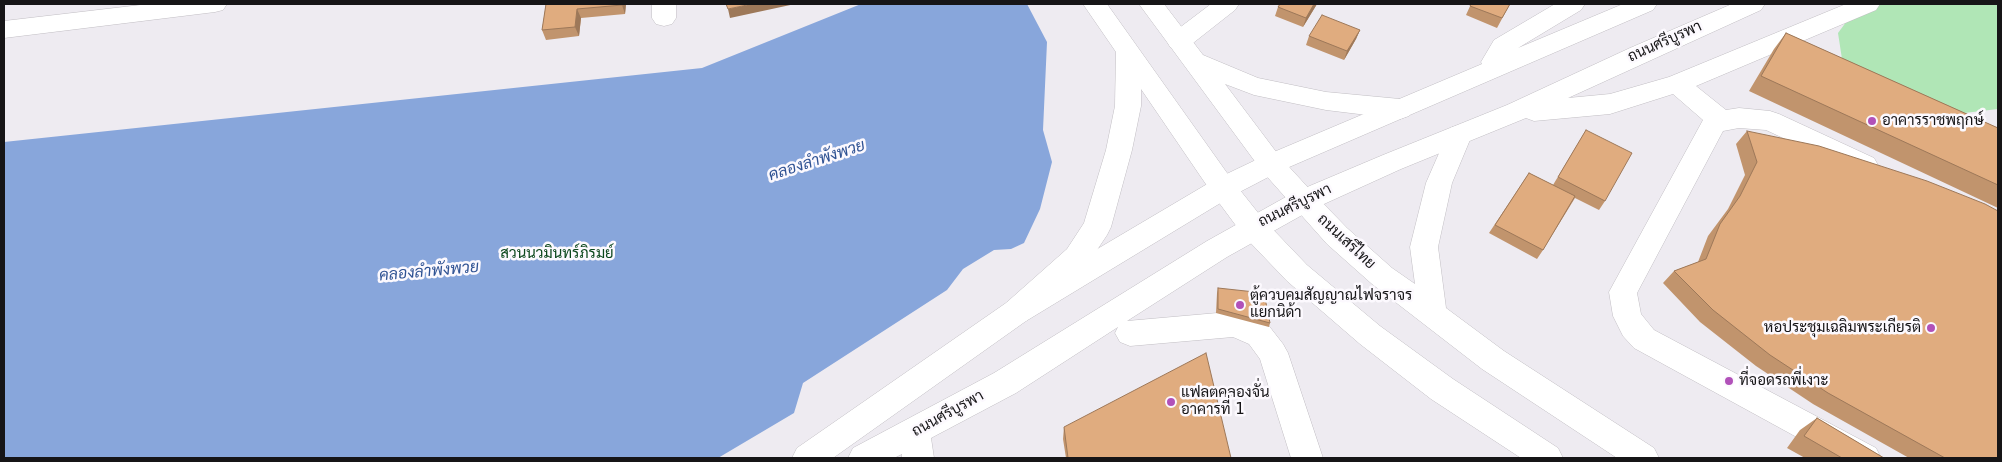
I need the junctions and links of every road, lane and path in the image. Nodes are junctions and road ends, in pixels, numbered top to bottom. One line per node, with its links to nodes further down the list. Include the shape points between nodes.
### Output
1 (215, 4): 9 (street)
2 (1095, 4): 11 (street)
3 (1151, 4): 10 (street, ถนนเสรีไทย)
4 (1228, 4): 10 (street)
5 (1573, 4): 13 (street, via 1503,46)
6 (1645, 4): 13 (street)
7 (1752, 4): 16 (street, ถนนศรีบูรพา)
8 (1868, 4): 14 (street)
9 (4, 30)
10 (1179, 41): 12 (street, ถนนเสรีไทย)
11 (1128, 50): 21 (street); 24 (street, via 1128,106 1109,192 1097,227 1077,257)
12 (1194, 61): 15 (street, via 1254,86 1326,101); 19 (street, ถนนเสรีไทย)
13 (1486, 72): 15 (street)
14 (1677, 84): 16 (street, via 1610,104); 17 (street)
15 (1400, 110): 19 (street)
16 (1516, 112): 18 (street, ถนนศรีบูรพา)
17 (1722, 121): 20 (street, via 1739,118 1770,121); 33 (street, via 1714,124 1623,292 1627,316 1644,340)
18 (1459, 135): 22 (street, ถนนศรีบูรพา); 25 (street, via 1439,183 1424,247)
19 (1271, 164): 21 (street); 22 (street, ถนนเสรีไทย)
20 (1884, 174)
21 (1223, 188): 23 (street); 24 (street)
22 (1303, 201): 23 (street, ถนนศรีบูรพา); 25 (street, ถนนเสรีไทย, via 1382,276)
23 (1253, 227): 27 (street, ถนนศรีบูรพา, via 1005,383); 31 (street, via 1297,273 1370,335 1442,389)
24 (1016, 312): 28 (street)
25 (1433, 316): 32 (street, ถนนเสรีไทย, via 1501,365)
26 (1130, 333): 30 (street, via 1240,324 1259,335 1273,353)
27 (917, 445): 29 (street, ถนนศรีบูรพา)
28 (808, 458)
29 (864, 458)
30 (1306, 458)
31 (1547, 458)
32 (1644, 458)
33 (1865, 458)

